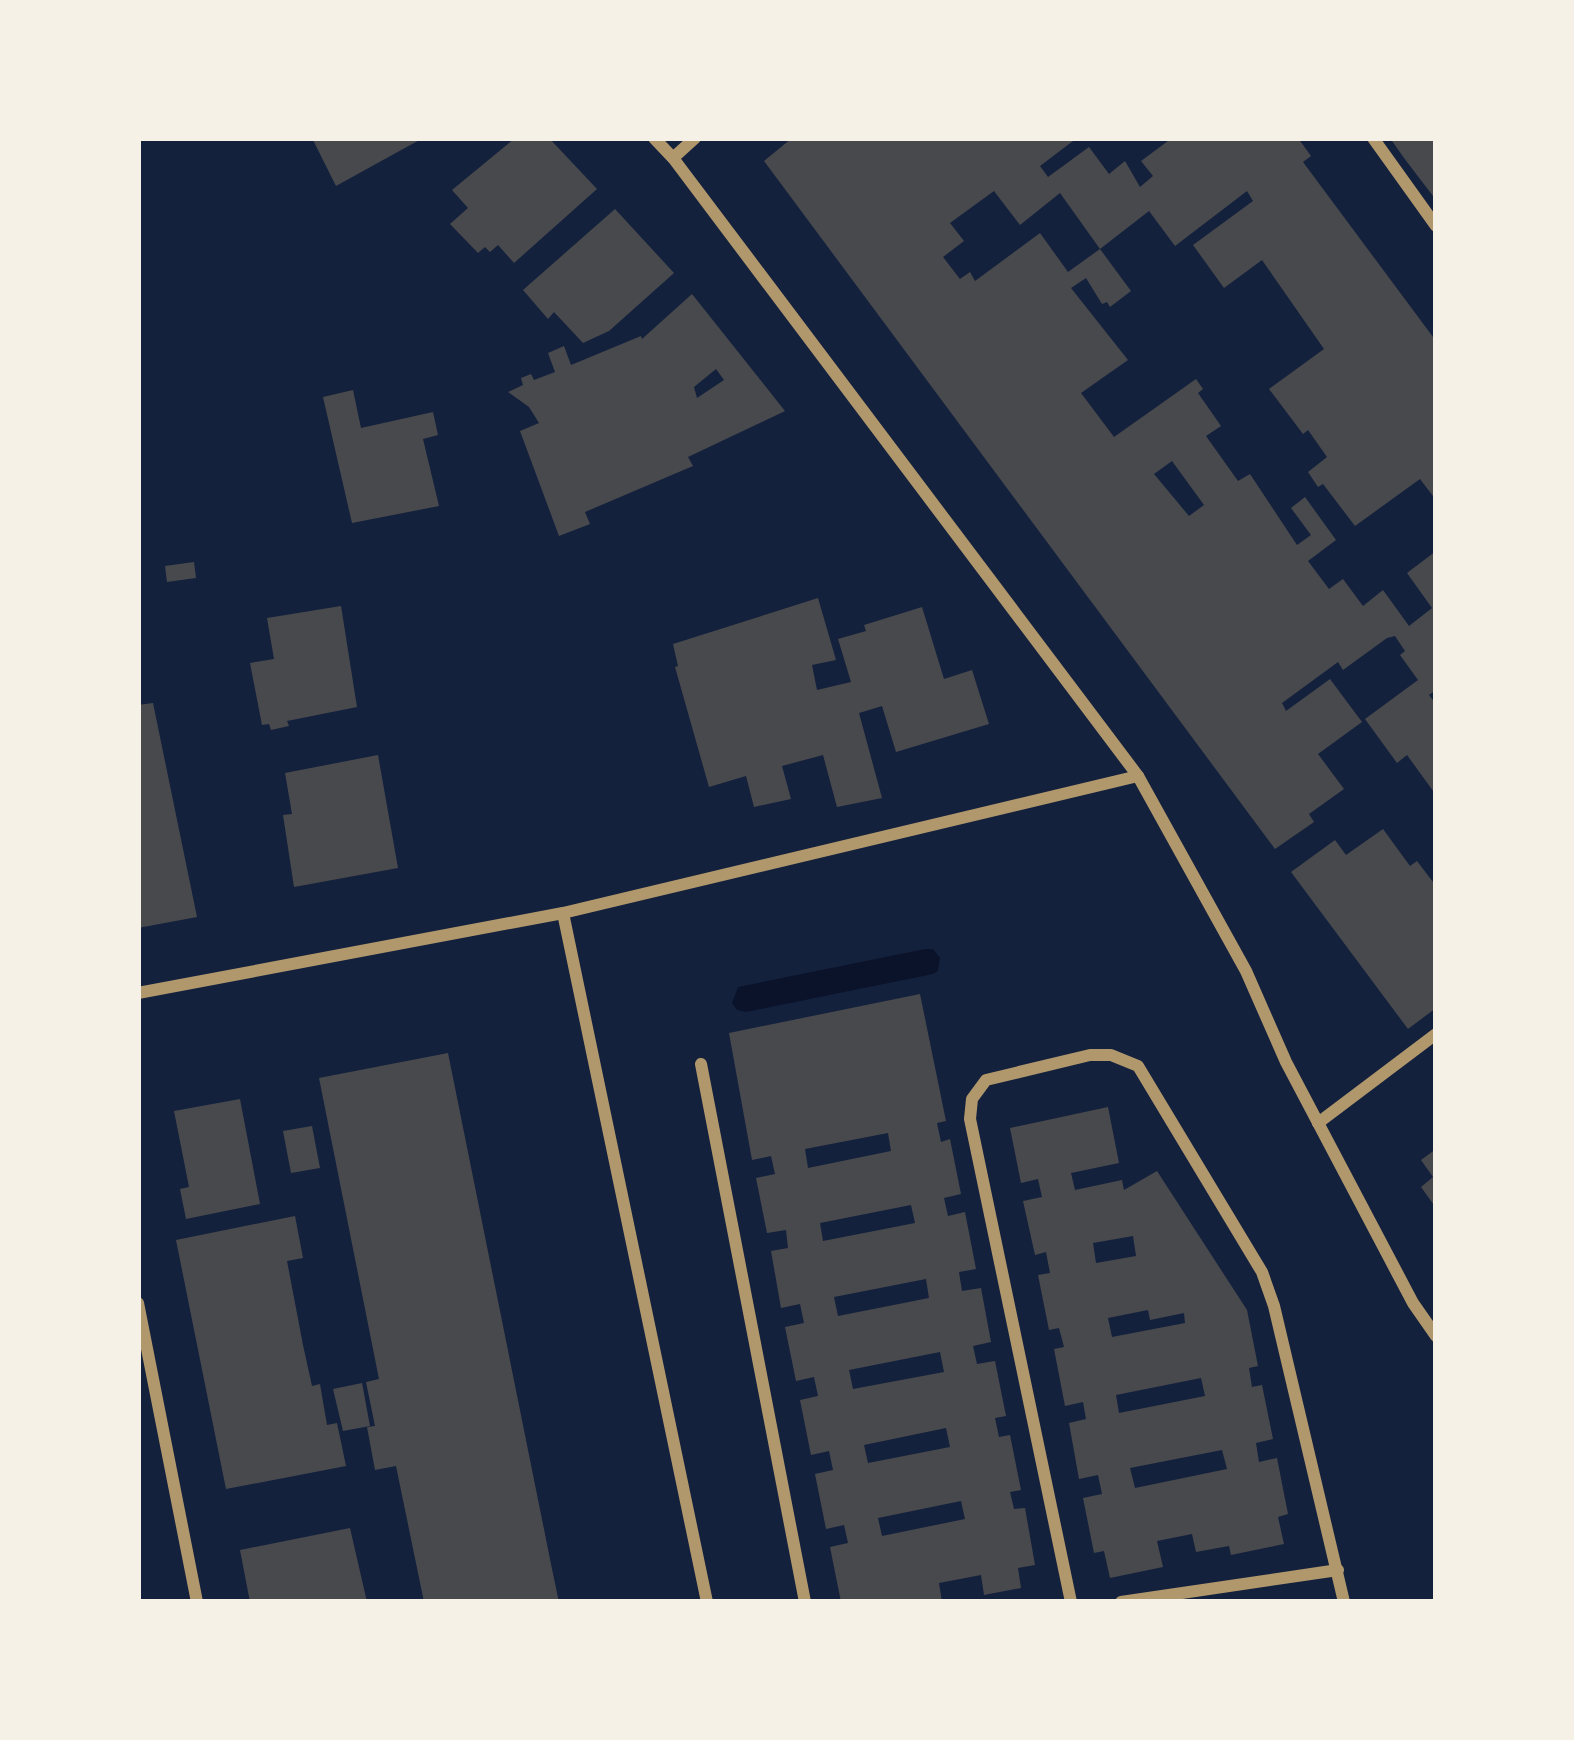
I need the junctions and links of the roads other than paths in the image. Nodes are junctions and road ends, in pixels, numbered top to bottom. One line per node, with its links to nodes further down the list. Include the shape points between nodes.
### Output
1 (654, 138): 4 (street)
2 (694, 138): 4 (street)
3 (1373, 138): 5 (street)
4 (673, 158): 6 (street)
5 (1436, 226)
6 (1138, 776): 7 (street); 11 (street, via 1246,971)
7 (563, 913): 8 (street); 16 (street)
8 (138, 993)
9 (1436, 1034): 11 (street)
10 (700, 1064): 17 (street)
11 (1318, 1123): 13 (street)
12 (138, 1304): 15 (street)
13 (1436, 1336)
14 (1338, 1570): 18 (street, via 1262,1272 1138,1066 1090,1055 986,1080 971,1099 970,1119); 19 (street); 20 (street)
15 (197, 1602)
16 (707, 1602)
17 (806, 1602)
18 (1071, 1602)
19 (1121, 1602)
20 (1344, 1602)

